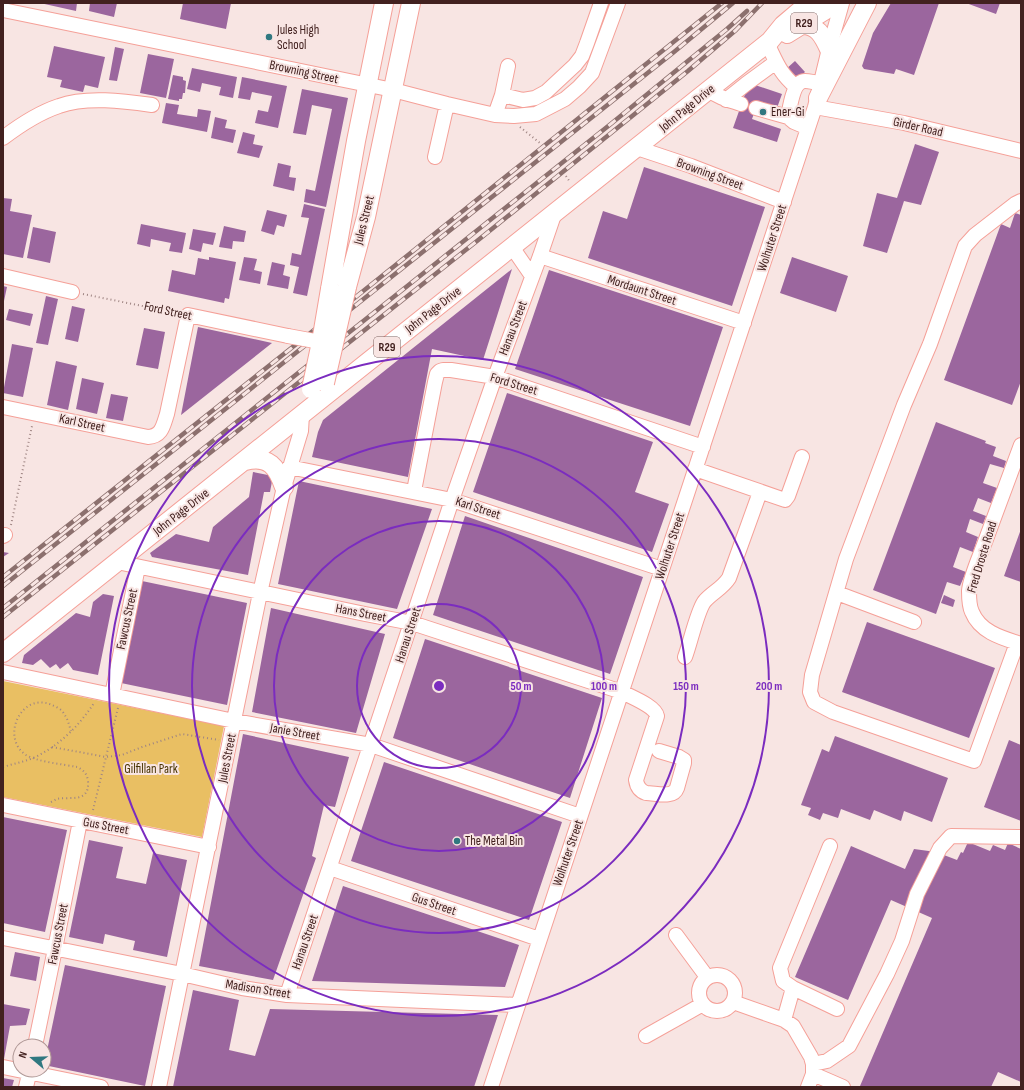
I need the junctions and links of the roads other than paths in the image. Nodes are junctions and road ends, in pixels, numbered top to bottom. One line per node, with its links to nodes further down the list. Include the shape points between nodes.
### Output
1 (384, 3): 15 (main road, Jules Street)
2 (411, 3): 17 (main road, Jules Street)
3 (602, 3): 19 (street, via 582,56 546,92 535,98 523,100)
4 (618, 3): 26 (street, Browning Street, via 592,73 565,100 536,114)
5 (809, 3): 11 (main road, John Page Drive / R29, via 782,25)
6 (837, 3): 10 (main road, John Page Drive / R29)
7 (842, 3): 12 (street, Wolhuter Street)
8 (867, 3): 20 (main road)
9 (3, 10): 15 (street, Browning Street)
10 (801, 25): 11 (main road, John Page Drive / R29); 12 (main road, via 806,24 817,29)
11 (769, 42): 13 (street); 18 (main road, John Page Drive / R29)
12 (828, 49): 20 (street, Wolhuter Street)
13 (776, 62): 16 (street, via 786,78); 21 (street)
14 (508, 66): 19 (street)
15 (368, 85): 17 (street, Browning Street); 35 (main road, Jules Street)
16 (796, 87): 20 (street, Girder Road, via 805,81); 27 (street)
17 (393, 90): 22 (street, Browning Street); 37 (main road, Jules Street)
18 (709, 90): 21 (street, via 715,96); 30 (main road, John Page Drive / R29)
19 (502, 95): 26 (street)
20 (818, 96): 28 (street, Wolhuter Street); 31 (street, Girder Road, via 904,123)
21 (726, 100): 23 (street)
22 (446, 104): 26 (street, Browning Street); 32 (street)
23 (741, 104)
24 (152, 105): 29 (street, via 82,101 60,105 17,127)
25 (756, 108): 27 (street)
26 (494, 114)
27 (788, 117): 28 (street)
28 (808, 128): 34 (street, Wolhuter Street)
29 (3, 138)
30 (637, 148): 34 (street, Browning Street); 36 (main road, John Page Drive / R29)
31 (1021, 151)
32 (435, 157)
33 (1021, 201): 65 (street, via 965,246 930,344 879,469 846,559)
34 (784, 202): 44 (street, Wolhuter Street)
35 (343, 212): 37 (main road); 42 (main road, Jules Street)
36 (554, 215): 38 (main road, John Page Drive / R29); 39 (street, Hanau Street)
37 (366, 217): 42 (main road, Jules Street)
38 (512, 247): 41 (street); 47 (main road, John Page Drive / R29)
39 (540, 256): 41 (street, Hanau Street); 44 (street, Mordaunt Street)
40 (3, 276): 43 (street)
41 (532, 276): 46 (street, Hanau Street)
42 (338, 288): 45 (main road, Jules Street, bridge)
43 (72, 292)
44 (744, 323): 52 (street, Wolhuter Street)
45 (327, 343): 47 (main road, Jules Street, bridge); 50 (street, Ford Street, bridge, via 188,315 167,414)
46 (495, 377): 52 (street, Ford Street); 58 (street, Ford Street, via 451,370 440,371 437,374); 60 (street, Hanau Street)
47 (318, 391): 49 (main road, Jules Street)
48 (3, 407): 50 (street, Karl Street, via 148,438)
49 (302, 423): 54 (main road, John Page Drive); 55 (street, Jules Street)
50 (160, 433)
51 (1021, 445): 68 (street, Fred Droste Road, via 969,590 972,612 976,620 989,632)
52 (703, 447): 56 (street, Wolhuter Street)
53 (802, 457): 59 (street, via 785,500)
54 (245, 460): 57 (main road, via 254,458 271,464 278,470); 61 (main road, John Page Drive)
55 (290, 467): 57 (street, Jules Street); 58 (street, Karl Street)
56 (695, 469): 59 (street); 63 (street, Wolhuter Street)
57 (284, 487): 64 (street, Jules Street)
58 (414, 491): 60 (street, Karl Street)
59 (760, 492): 70 (street, via 729,578 724,586 704,602)
60 (452, 500): 63 (street, Karl Street); 67 (street, Hanau Street)
61 (117, 562): 62 (street, Hans Street); 69 (main road, John Page Drive)
62 (138, 567): 64 (street, Hans Street); 73 (street, Fawcus Street)
63 (662, 570): 72 (street, Wolhuter Street)
64 (260, 593): 67 (street, Hans Street); 74 (street, Jules Street)
65 (837, 593): 66 (street); 68 (street, via 812,675 810,692 814,702 833,712 974,761)
66 (914, 622)
67 (412, 623): 72 (street, Hans Street); 75 (street, Hanau Street)
68 (1019, 643)
69 (3, 653)
70 (685, 657)
71 (3, 672): 73 (street, Janie Street)
72 (622, 692): 76 (street, Hans Street, via 655,711 657,716 636,780 638,787 646,793 671,794 676,792 684,760); 78 (street, Wolhuter Street)
73 (111, 695): 74 (street, Janie Street)
74 (234, 722): 75 (street, Janie Street); 82 (street, Jules Street)
75 (371, 745): 78 (street, Janie Street); 83 (street, Hanau Street)
76 (659, 751)
77 (3, 805): 79 (street, Gus Street)
78 (580, 816): 86 (street, Wolhuter Street)
79 (85, 822): 82 (street, Gus Street); 87 (street, Fawcus Street)
80 (1021, 836): 99 (street, via 951,836 943,843 917,894 902,941 887,974 849,1046)
81 (830, 846): 90 (street, via 780,968 783,981)
82 (209, 847): 88 (street, Jules Street)
83 (330, 868): 86 (street, Gus Street); 91 (street, Hanau Street)
84 (676, 935): 89 (street)
85 (3, 938): 87 (street, Madison Street)
86 (539, 939): 94 (street, Wolhuter Street)
87 (55, 949): 88 (street, Madison Street); 98 (street, Fawcus Street)
88 (182, 974): 91 (street, Madison Street); 102 (street, Jules Street)
89 (707, 977): 92 (street, via 714,974 729,979 735,990); 93 (street, via 699,990)
90 (793, 988): 95 (street); 96 (street)
91 (287, 995): 94 (street, Madison Street)
92 (733, 1002): 93 (street, via 718,1011 710,1010); 96 (street)
93 (702, 1004): 97 (street)
94 (517, 1005): 103 (street, Wolhuter Street)
95 (837, 1009)
96 (784, 1020): 99 (street, via 795,1029)
97 (646, 1036)
98 (37, 1038)
99 (811, 1075): 104 (street)
100 (52, 1076): 101 (street)
101 (101, 1087)
102 (159, 1087)
103 (491, 1087)
104 (843, 1087)

